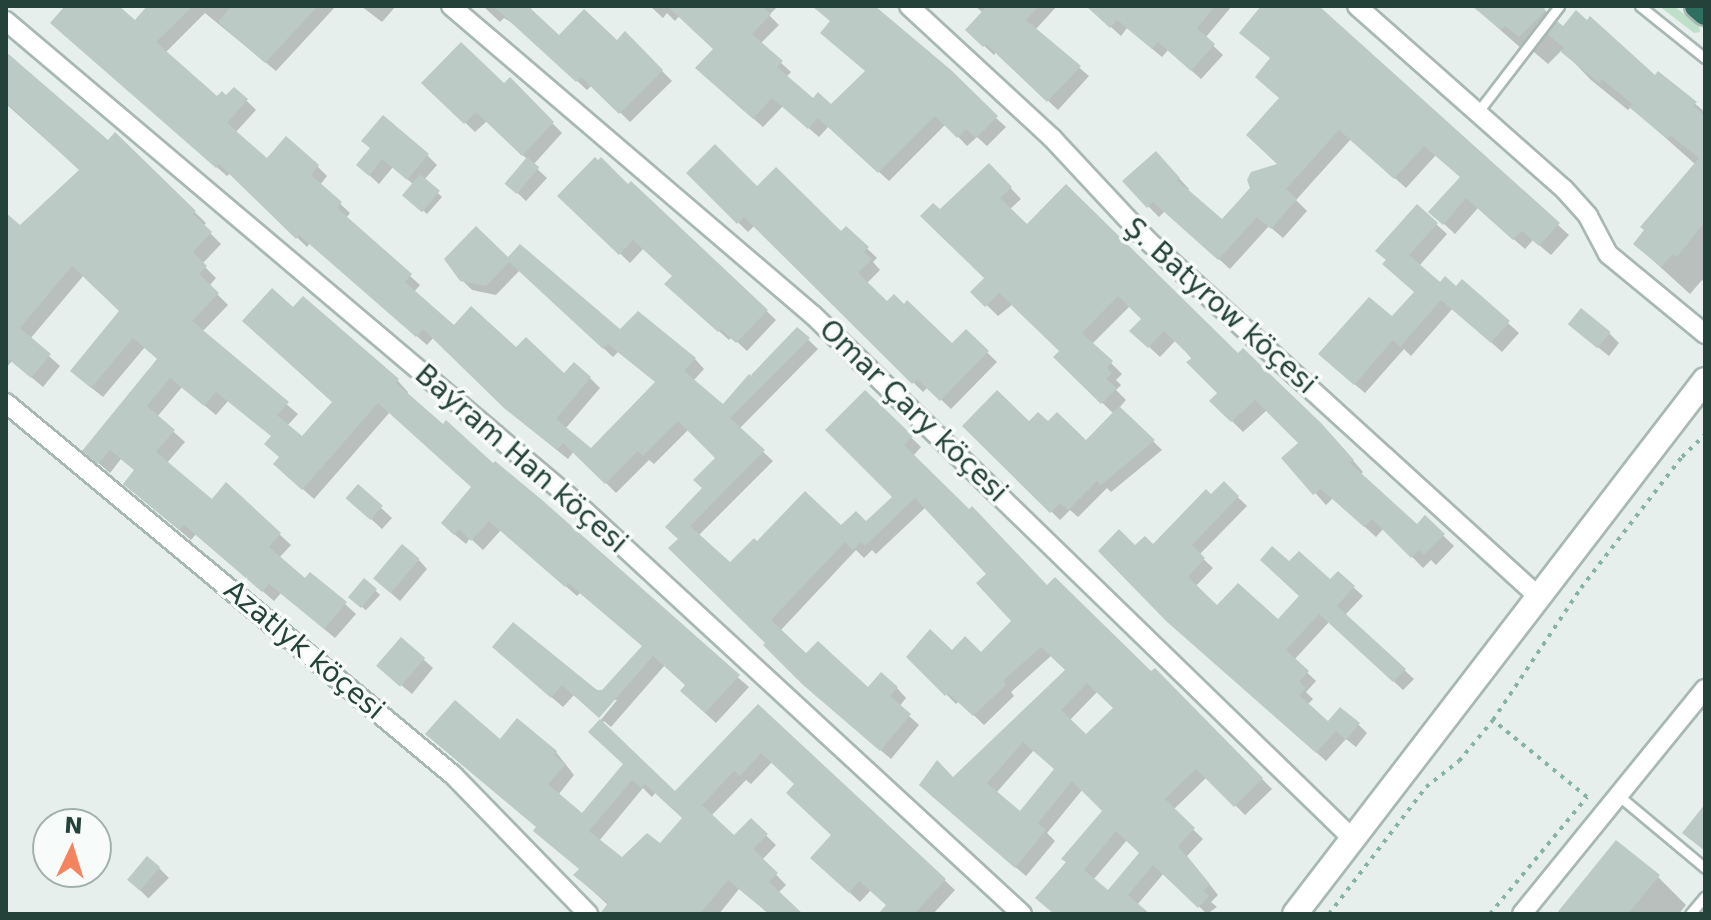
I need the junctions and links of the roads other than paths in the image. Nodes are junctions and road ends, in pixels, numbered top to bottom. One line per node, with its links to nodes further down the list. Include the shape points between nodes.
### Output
1 (451, 6): 17 (street, Omar Çary köçesi, via 813,315)
2 (909, 6): 14 (street, Ş. Batyrow köçesi, via 1052,138 1147,240)
3 (1357, 6): 10 (street)
4 (1559, 6): 10 (lane)
5 (1640, 6): 9 (lane)
6 (1697, 6): 7 (highway)
7 (1705, 13)
8 (6, 21): 21 (street, Baýram Han köçesi, via 575,502)
9 (1705, 58)
10 (1477, 113): 11 (street, via 1564,189 1588,216 1608,254)
11 (1705, 334)
12 (1705, 380): 14 (street)
13 (6, 403): 20 (street, Azatlyk köçesi, via 453,775)
14 (1540, 598): 17 (street)
15 (1705, 689): 16 (street)
16 (1619, 796): 18 (lane); 23 (street)
17 (1354, 840): 22 (street)
18 (1705, 868)
19 (1705, 896): 24 (lane)
20 (588, 914)
21 (1022, 914)
22 (1295, 914)
23 (1522, 914)
24 (1690, 914)

